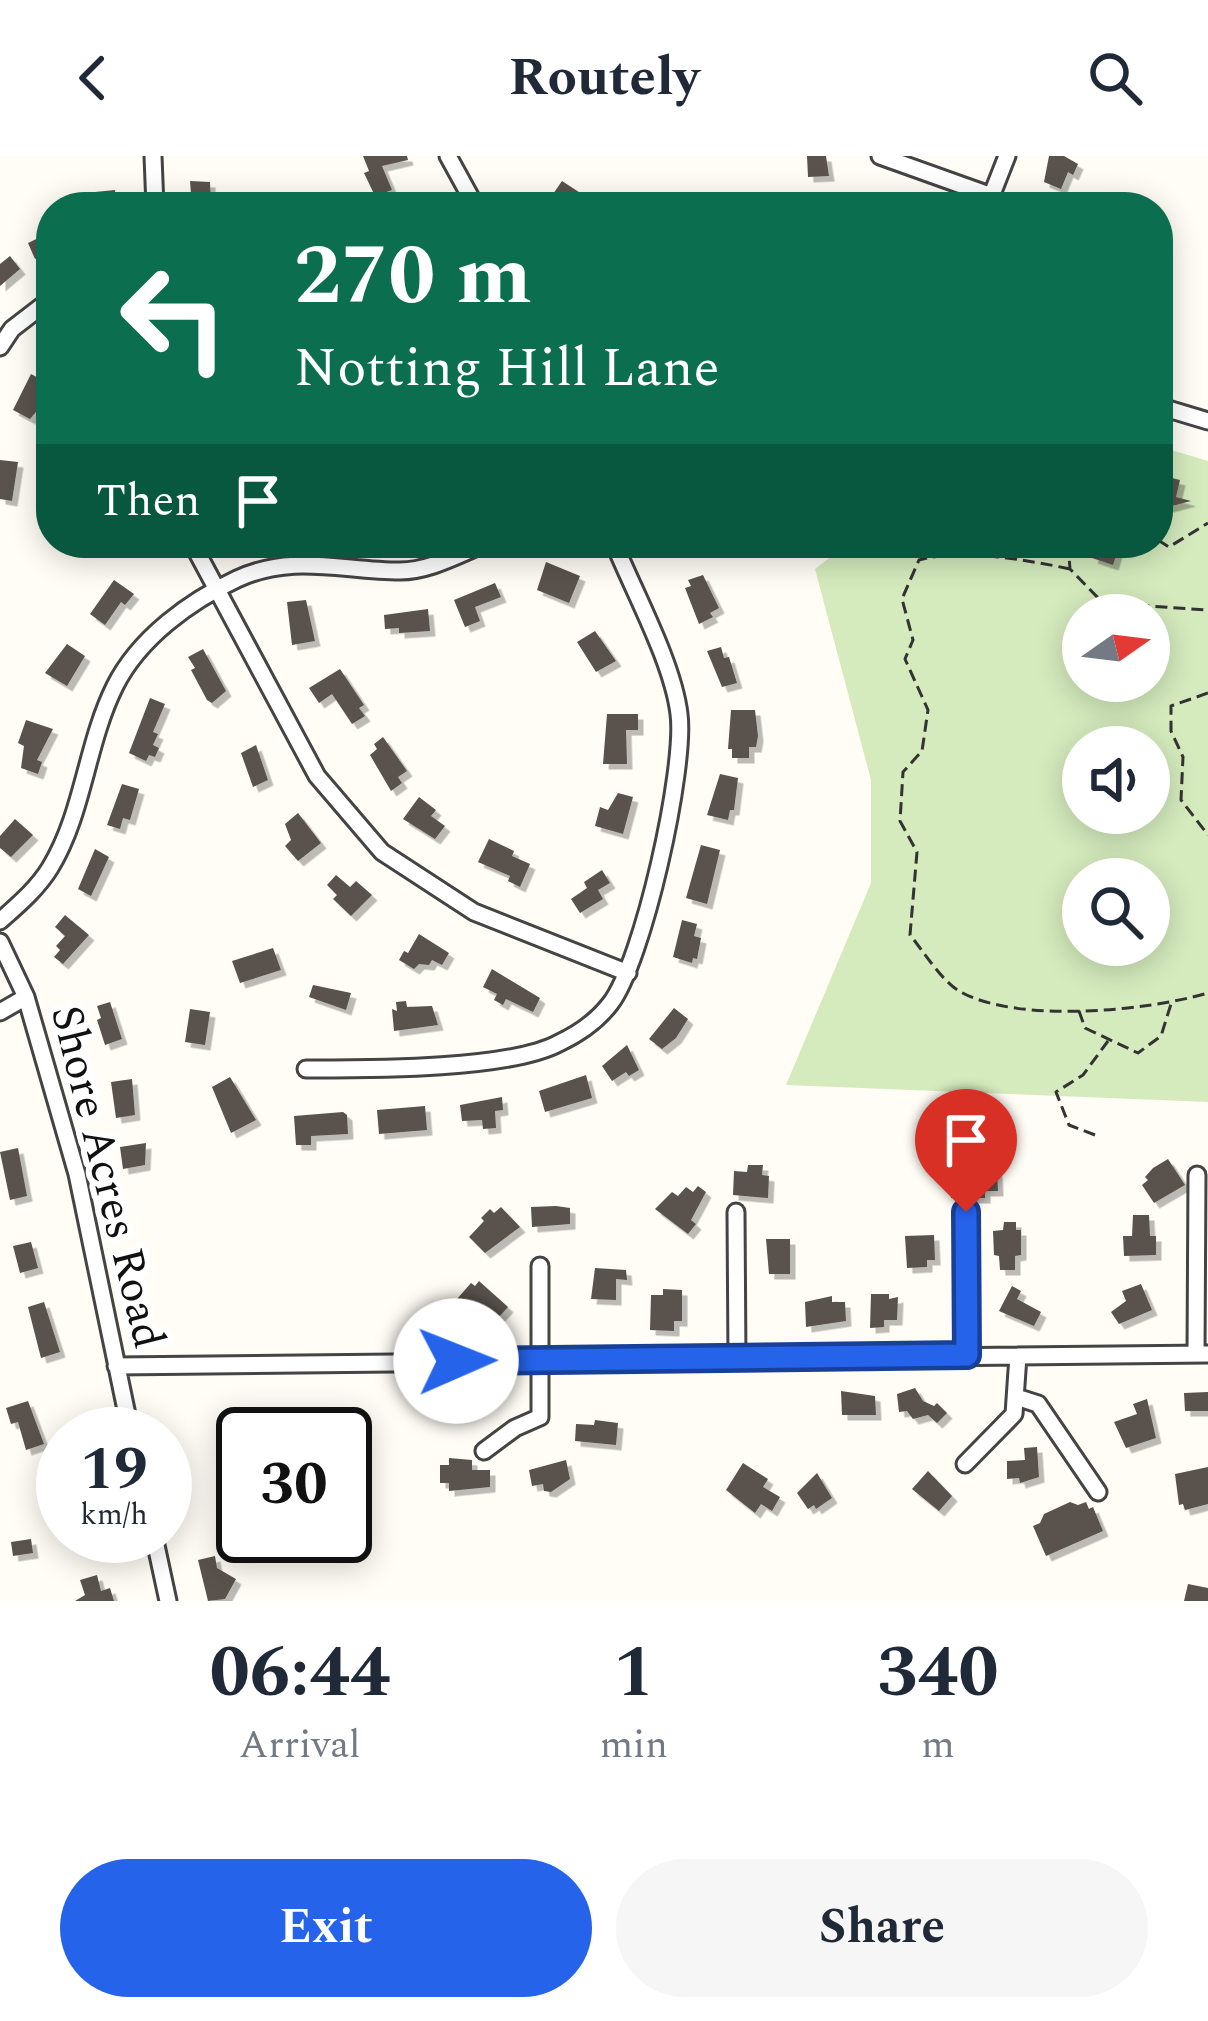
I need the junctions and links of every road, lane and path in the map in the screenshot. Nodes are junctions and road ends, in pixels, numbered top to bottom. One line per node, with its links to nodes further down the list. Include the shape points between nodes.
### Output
1 (153, 156): 5 (street)
2 (448, 156): 6 (street)
3 (880, 156): 7 (street)
4 (1007, 156): 8 (street)
5 (154, 192)
6 (468, 192)
7 (966, 192)
8 (994, 192)
9 (36, 311): 10 (street)
10 (0, 347)
11 (1173, 411): 12 (street)
12 (1208, 422)
13 (1208, 523): 14 (path)
14 (1173, 545)
15 (200, 558): 22 (street)
16 (449, 558): 22 (street, via 400,571 288,562)
17 (620, 558): 28 (street, via 669,676 681,744 671,814)
18 (925, 558): 32 (path, via 902,598 913,640 905,659 928,710 922,751 903,772 900,821 917,851 910,935 958,991 1018,1009)
19 (988, 558): 21 (path)
20 (1069, 558): 21 (path)
21 (1070, 569): 23 (path, via 1103,603)
22 (216, 590): 26 (street, via 129,662 105,710 62,846 32,892); 28 (street, via 317,776 382,852 474,911)
23 (1208, 610)
24 (1208, 693): 25 (path, via 1171,706 1183,757 1181,800)
25 (1208, 836)
26 (0, 921)
27 (0, 942): 30 (street, Shore Acres Road)
28 (628, 973): 35 (street, via 585,1028 535,1053)
29 (1208, 993): 31 (path)
30 (26, 997): 33 (street); 46 (street, Shore Acres Road, via 77,1174)
31 (1171, 1004): 32 (path); 34 (path, via 1161,1036 1138,1053)
32 (1079, 1010): 34 (path, via 1085,1028)
33 (0, 1012)
34 (1109, 1040): 36 (path, via 1083,1075 1056,1092 1070,1125)
35 (306, 1069)
36 (1095, 1135)
37 (1196, 1175): 41 (street)
38 (736, 1212): 45 (street)
39 (966, 1212): 42 (street)
40 (540, 1266): 44 (street)
41 (1202, 1353): 43 (street)
42 (967, 1355): 43 (street); 45 (street)
43 (1018, 1356): 47 (street)
44 (540, 1360): 45 (street); 46 (street); 49 (street, via 540,1417)
45 (736, 1360)
46 (116, 1366): 48 (street, Shore Acres Road)
47 (1016, 1397): 50 (street, via 1014,1414); 51 (street, via 1038,1404)
48 (125, 1407)
49 (484, 1451)
50 (965, 1464)
51 (1098, 1492)
52 (160, 1563): 53 (street)
53 (168, 1601)

